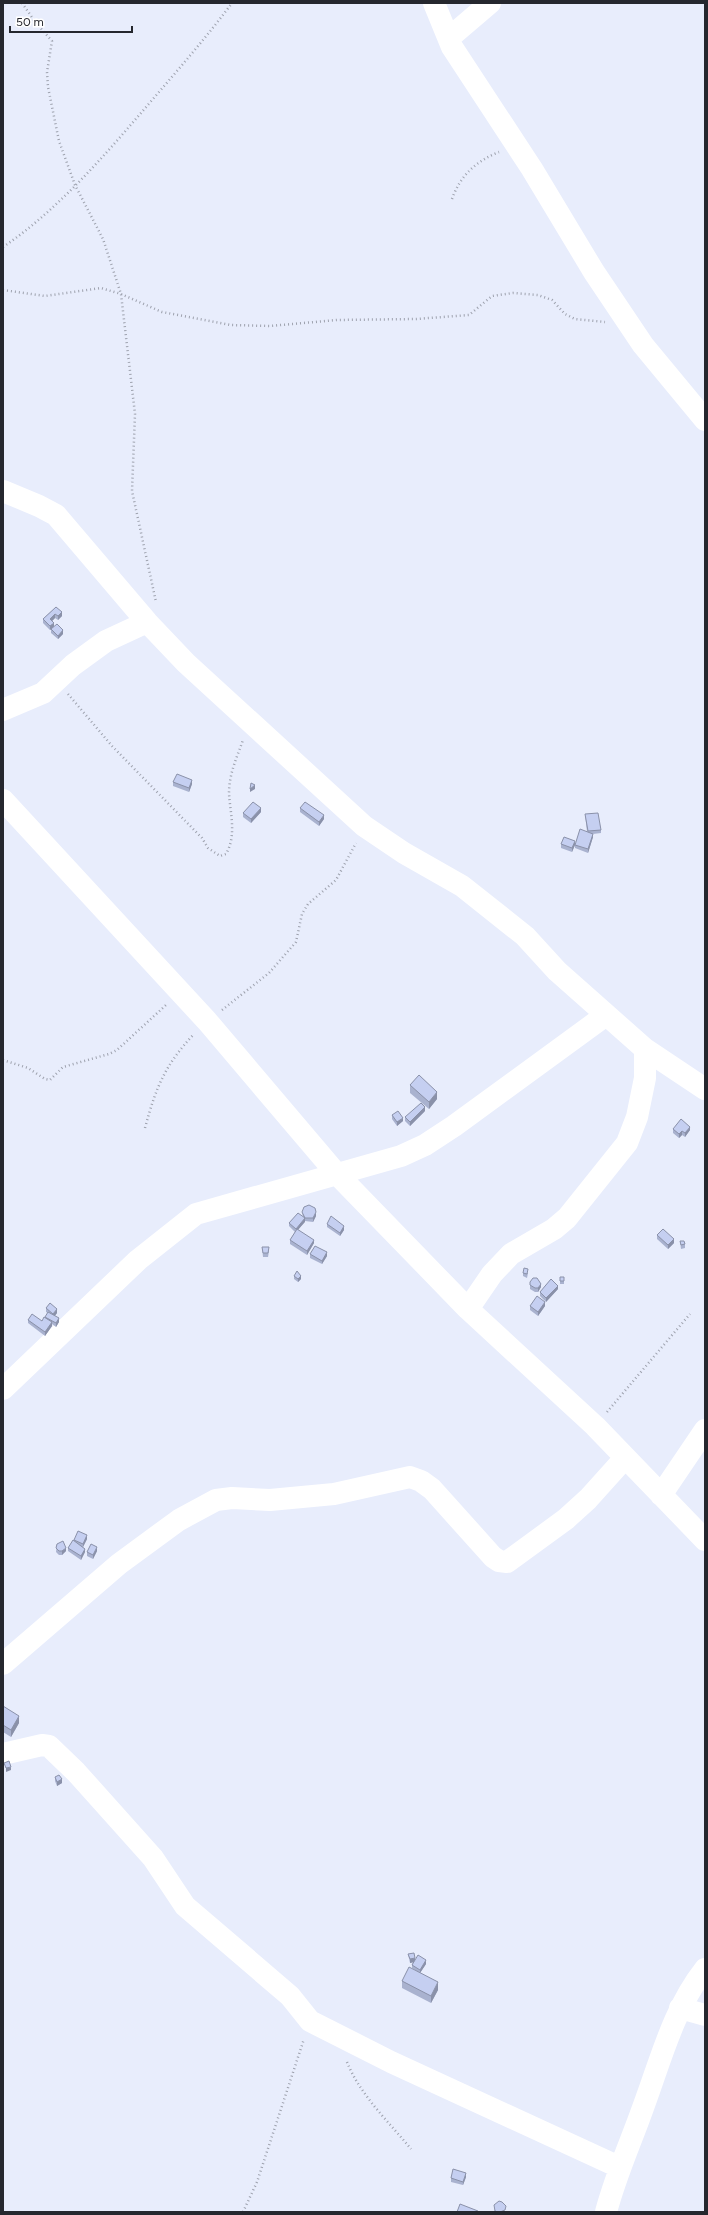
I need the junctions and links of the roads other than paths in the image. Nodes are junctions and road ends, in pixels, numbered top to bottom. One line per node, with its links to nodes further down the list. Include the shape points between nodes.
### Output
1 (434, 3): 3 (street)
2 (490, 3): 3 (street)
3 (449, 38): 4 (street, via 452,47 594,272 644,345)
4 (705, 420)
5 (3, 491): 6 (street, via 56,515)
6 (152, 613): 7 (street, via 73,665 43,693); 9 (street, via 186,663 364,826 473,895 526,936 556,971)
7 (3, 710)
8 (3, 800): 12 (street, via 207,1022)
9 (606, 1015): 10 (street); 12 (street, via 511,1086 425,1145 401,1156)
10 (645, 1049): 11 (street); 13 (street, via 645,1078 637,1117 626,1143 567,1218 554,1229 511,1254 492,1274)
11 (705, 1089)
12 (336, 1174): 13 (street); 14 (street, via 196,1214 138,1260)
13 (468, 1309): 16 (street, via 595,1426)
14 (3, 1389)
15 (705, 1430): 17 (street)
16 (624, 1459): 17 (street); 19 (street, via 566,1519 507,1562 493,1557 432,1489 410,1477 334,1494 270,1500 216,1500 179,1520 119,1564)
17 (661, 1495): 18 (street)
18 (705, 1540)
19 (3, 1664)
20 (3, 1754): 24 (street, via 42,1744 49,1746 76,1772 153,1858 185,1906 290,1996 310,2021 391,2062)
21 (705, 1969): 22 (street)
22 (680, 2008): 23 (street); 24 (street)
23 (705, 2015)
24 (619, 2167): 25 (street)
25 (608, 2211)

